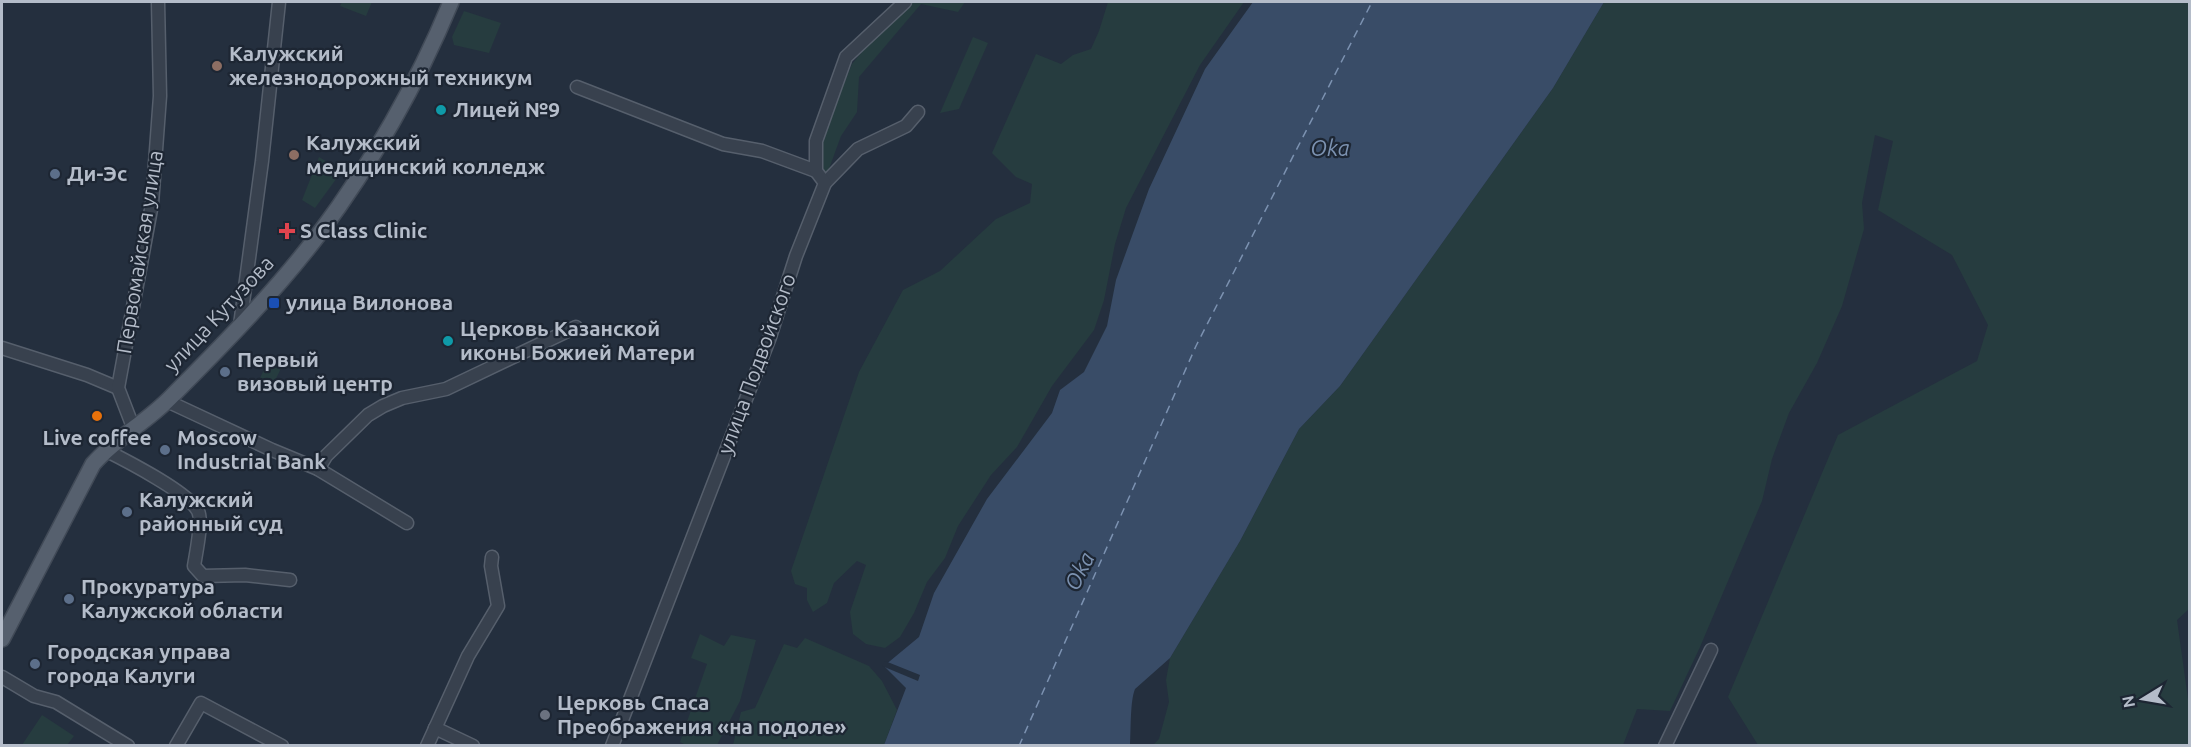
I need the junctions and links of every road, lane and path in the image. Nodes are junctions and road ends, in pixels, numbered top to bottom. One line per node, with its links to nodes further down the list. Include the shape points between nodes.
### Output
1 (158, 2): 12 (street, Первомайская улица, via 160,96 152,204)
2 (279, 2): 9 (street)
3 (452, 2): 9 (main road, улица Кутузова, via 381,142 318,235)
4 (905, 2): 7 (street, via 846,57 816,141)
5 (577, 87): 7 (street, via 723,144 762,151)
6 (918, 112): 8 (street, via 906,126 858,149)
7 (816, 171): 8 (street)
8 (825, 183): 29 (street, улица Подвойского, via 770,337)
9 (240, 325): 13 (main road, улица Кутузова)
10 (576, 327): 16 (street, via 446,389 383,406 368,415)
11 (2, 348): 12 (street)
12 (118, 388): 14 (street)
13 (167, 401): 14 (main road, улица Кутузова); 16 (street)
14 (133, 427): 15 (main road, улица Кутузова)
15 (105, 450): 19 (street, via 193,503 200,523 194,566 202,576); 20 (main road, улица Кутузова, via 93,464)
16 (318, 469): 17 (street)
17 (407, 523)
18 (492, 556): 23 (street, via 498,606 468,656)
19 (290, 580)
20 (2, 639)
21 (1711, 650): 30 (street)
22 (2, 677): 24 (street, via 34,696 56,702)
23 (435, 728): 27 (street); 28 (street)
24 (128, 746)
25 (176, 746): 26 (street, via 201,703)
26 (282, 746)
27 (427, 746)
28 (472, 746)
29 (612, 746)
30 (1665, 746)

